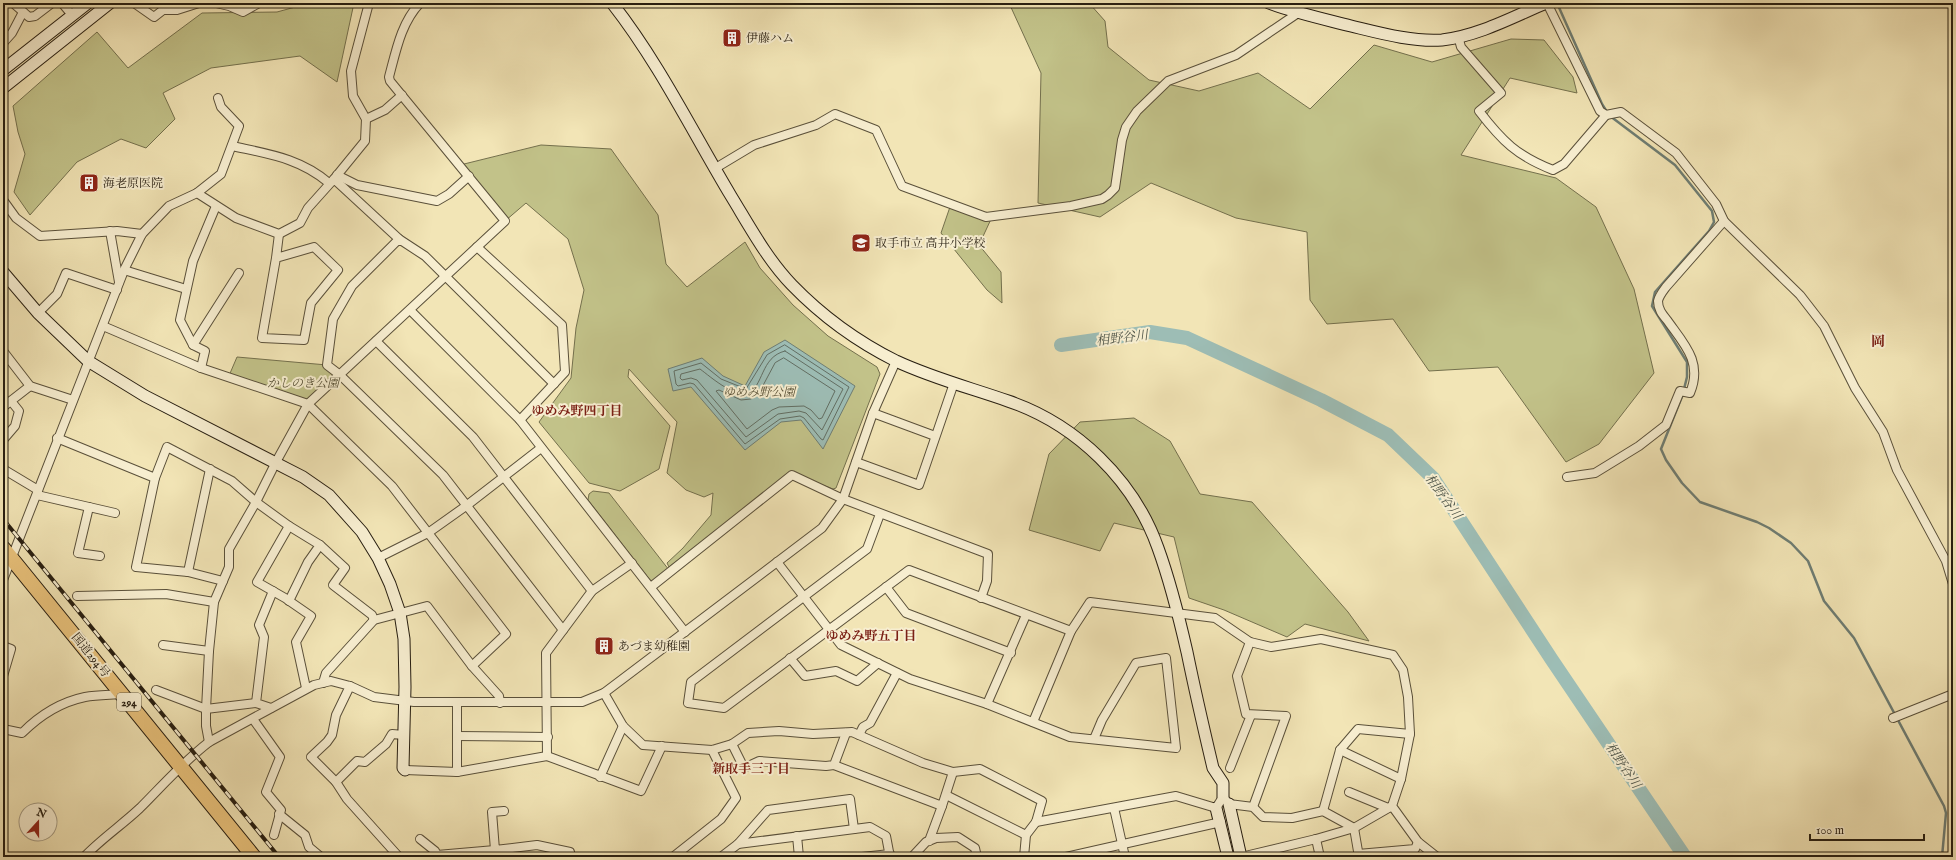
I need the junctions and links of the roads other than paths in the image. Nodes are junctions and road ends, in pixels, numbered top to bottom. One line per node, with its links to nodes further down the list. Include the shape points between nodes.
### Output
1 (13, 3): 18 (street)
2 (52, 3): 18 (street, via 35,16 29,17)
3 (62, 3): 19 (street)
4 (88, 3): 19 (street)
5 (110, 3): 23 (street)
6 (134, 3): 7 (street, via 154,17 163,10 177,10)
7 (200, 3)
8 (216, 3): 9 (street, via 243,12)
9 (259, 3)
10 (285, 3): 11 (street)
11 (294, 3)
12 (369, 3): 27 (street, via 351,71 354,96)
13 (420, 3): 24 (street, via 407,19 389,77)
14 (612, 3): 29 (street, via 632,28 679,103)
15 (1269, 3): 17 (street)
16 (1546, 3): 20 (street, via 1477,32); 26 (street, via 1600,111)
17 (1298, 8): 20 (street, via 1390,35 1434,39); 29 (street, via 1236,55 1168,81 1137,111 1126,127 1122,140 1115,188 1102,199 1071,206 986,217 902,186 876,130 835,114 816,125 754,145)
18 (23, 12): 21 (street, via 12,33)
19 (72, 15): 22 (street)
20 (1458, 36): 26 (street, via 1461,47 1501,93 1479,111 1497,135 1536,163 1553,170 1564,164)
21 (3, 43)
22 (3, 70)
23 (3, 88)
24 (402, 96): 27 (street, via 385,110); 30 (street)
25 (218, 98): 28 (street, via 221,107 239,126)
26 (1609, 115): 35 (street, via 1621,112 1676,154 1716,204)
27 (366, 119): 31 (street, via 365,141)
28 (232, 146): 31 (street, via 286,158); 32 (street, via 221,174)
29 (714, 168): 55 (street, via 766,255 792,285 825,316 857,339)
30 (469, 176): 31 (street, via 437,201); 40 (street, via 505,221)
31 (334, 179): 38 (street, via 308,208 300,223); 39 (street)
32 (197, 193): 34 (street); 37 (street, via 169,206)
33 (3, 200): 36 (street, via 16,218 40,236)
34 (216, 206): 38 (street, via 236,218); 47 (street, via 193,261)
35 (1724, 221): 75 (street, via 1658,299 1659,309 1690,353 1694,365 1694,382 1690,393 1680,391 1666,425 1639,446 1596,474); 96 (street, via 1800,295 1824,326 1855,388 1883,432 1897,470 1946,560)
36 (110, 231): 37 (street); 46 (street)
37 (142, 234): 42 (street)
38 (279, 234): 41 (street)
39 (399, 239): 45 (street, via 426,256); 57 (street, via 352,286 333,319 327,365)
40 (477, 247): 45 (street); 59 (street, via 562,325 565,372)
41 (276, 258): 41 (street, via 314,247 338,270 311,303 304,340 262,338)
42 (124, 270): 46 (street); 47 (street)
43 (3, 272): 49 (street)
44 (239, 273): 52 (street)
45 (446, 276): 48 (street); 59 (street)
46 (118, 286): 49 (street, via 66,273 56,294); 50 (street)
47 (186, 289): 52 (street, via 180,320)
48 (410, 310): 51 (street); 66 (street)
49 (38, 313): 54 (street)
50 (103, 326): 54 (street); 56 (street)
51 (376, 341): 57 (street); 76 (street, via 473,436)
52 (193, 345): 56 (street, via 205,352)
53 (3, 351): 60 (street)
54 (88, 361): 61 (street); 71 (street, via 145,396)
55 (896, 361): 58 (street); 65 (street)
56 (201, 368): 63 (street)
57 (340, 375): 63 (street); 81 (street, via 443,475)
58 (954, 383): 67 (street); 107 (street, via 1012,402 1045,417 1075,437 1102,460 1124,484 1142,513 1158,546)
59 (554, 384): 66 (street)
60 (30, 386): 61 (street); 62 (street)
61 (73, 400): 68 (street)
62 (11, 401): 64 (street); 69 (street, via 19,411 15,426)
63 (308, 404): 71 (street); 86 (street, via 392,486)
64 (3, 407)
65 (873, 413): 67 (street); 72 (street)
66 (520, 420): 70 (street)
67 (936, 436): 72 (street, via 919,485)
68 (57, 438): 77 (street); 78 (street)
69 (3, 440)
70 (541, 448): 76 (street); 92 (street)
71 (276, 462): 80 (street); 90 (street, via 328,495 362,532)
72 (856, 462): 79 (street)
73 (3, 469): 78 (street)
74 (210, 469): 77 (street, via 167,447); 80 (street, via 232,481); 93 (street)
75 (1567, 476)
76 (504, 477): 81 (street); 100 (street)
77 (155, 478): 93 (street, via 136,567)
78 (38, 493): 82 (street); 88 (street)
79 (843, 499): 84 (street); 91 (street, via 822,528); 97 (street, via 792,475)
80 (256, 502): 85 (street); 95 (street, via 229,549 229,567)
81 (466, 506): 86 (street); 111 (street)
82 (89, 507): 83 (street); 89 (street, via 78,553)
83 (115, 513)
84 (880, 514): 102 (street, via 867,549); 103 (street, via 988,554 987,581)
85 (290, 526): 87 (street); 99 (street, via 257,582)
86 (428, 533): 90 (street); 121 (street, via 506,634)
87 (320, 545): 104 (street, via 308,562); 109 (street, via 345,568 333,585 372,615)
88 (7, 553): 94 (street); 129 (highway, 国道294号 / 294)
89 (100, 556)
90 (378, 558): 106 (street)
91 (777, 562): 102 (street); 113 (street)
92 (632, 563): 97 (street); 100 (street)
93 (188, 572): 95 (street)
94 (3, 580)
95 (223, 581): 105 (street)
96 (1953, 584)
97 (651, 587): 113 (street)
98 (886, 587): 103 (street, via 909,570); 110 (street); 118 (street, via 906,613)
99 (273, 591): 104 (street); 134 (street, via 259,625 264,637)
100 (592, 591): 111 (street)
101 (77, 596): 105 (street, via 166,594)
102 (803, 596): 110 (street); 119 (street, via 691,682 688,703 724,708)
103 (981, 598): 108 (street)
104 (289, 601): 126 (street, via 311,616 296,642)
105 (214, 602): 117 (street)
106 (400, 613): 109 (street); 121 (street, via 427,606); 131 (street, via 404,639)
107 (1178, 614): 112 (street, via 1090,602); 114 (street, via 1215,618); 169 (street, via 1213,768 1223,783)
108 (1026, 615): 112 (street); 118 (street)
109 (374, 620): 124 (street, via 326,673)
110 (829, 629): 119 (street); 120 (street, via 841,645)
111 (563, 630): 135 (street, via 546,653)
112 (1070, 631): 142 (street)
113 (684, 632): 128 (street)
114 (1250, 642): 139 (street, via 1237,676 1246,714); 147 (street, via 1271,647 1321,639 1393,655 1403,670 1408,697)
115 (163, 645): 117 (street)
116 (3, 646): 123 (street, via 11,649)
117 (209, 651): 138 (street)
118 (1011, 653): 136 (street)
119 (790, 658): 120 (street, via 805,676 836,672 857,681)
120 (878, 663): 122 (street)
121 (472, 666): 133 (street, via 499,696)
122 (897, 673): 136 (street); 146 (street, via 870,723 863,727)
123 (3, 676)
124 (323, 682): 125 (street, via 331,681); 126 (street)
125 (350, 686): 131 (street, via 367,696); 166 (street, via 336,716 332,735 311,757)
126 (306, 688): 137 (street)
127 (156, 690): 138 (street)
128 (604, 693): 135 (street, via 582,702); 143 (street)
129 (122, 694): 144 (street, via 84,697 38,718 22,733); 159 (highway, 国道294号 / 294)
130 (1953, 694): 140 (street)
131 (406, 701): 132 (street); 148 (street)
132 (457, 702): 133 (street); 149 (street)
133 (500, 702): 135 (street)
134 (256, 703): 137 (street); 138 (street)
135 (547, 703): 150 (street)
136 (987, 704): 142 (street)
137 (271, 708): 141 (street)
138 (206, 709): 152 (street)
139 (1251, 715): 160 (street); 171 (street, via 1286,716)
140 (1896, 717)
141 (253, 719): 152 (street); 177 (street, via 280,756 266,792 281,810)
142 (1033, 722): 151 (street, via 1070,737)
143 (623, 726): 154 (street, via 643,745); 164 (street)
144 (3, 730)
145 (846, 733): 146 (street); 153 (street, via 748,733); 158 (street)
146 (859, 734): 163 (street, via 923,763)
147 (1410, 734): 156 (street, via 1358,729); 165 (street)
148 (404, 735): 161 (street); 166 (street, via 392,734 386,744 365,762 357,761)
149 (457, 736): 150 (street); 162 (street)
150 (548, 737): 157 (street)
151 (1094, 739): 151 (street, via 1176,748 1166,658 1136,663 1102,720)
152 (209, 742): 159 (street)
153 (732, 744): 155 (street); 158 (street, via 744,768 759,761 826,766)
154 (662, 746): 155 (street); 164 (street, via 641,791)
155 (712, 750): 202 (street, via 736,798 721,820)
156 (1340, 750): 165 (street); 176 (street)
157 (547, 756): 162 (street); 164 (street)
158 (834, 764): 170 (street)
159 (180, 765): 196 (street, via 139,808); 197 (highway, 国道294号 / 294)
160 (1230, 768)
161 (405, 770): 162 (street)
162 (457, 772)
163 (953, 772): 168 (street); 178 (street, via 980,769 1042,800)
164 (600, 777)
165 (1401, 779): 172 (street)
166 (336, 782): 199 (street, via 347,800)
167 (1349, 792): 172 (street)
168 (946, 795): 170 (street); 183 (street)
169 (1226, 801): 171 (street); 174 (street); 212 (street)
170 (942, 806): 186 (street)
171 (1253, 807): 176 (street, via 1263,817 1292,818)
172 (1390, 807): 180 (street); 188 (street)
173 (1114, 808): 174 (street, via 1176,796); 178 (street); 190 (street)
174 (1216, 808): 179 (street)
175 (504, 811): 192 (street, via 492,812)
176 (1323, 811): 180 (street)
177 (279, 814): 182 (street); 198 (street, via 305,835 309,847)
178 (1036, 822): 183 (street)
179 (1221, 822): 190 (street); 211 (street)
180 (1354, 828): 187 (street); 195 (street)
181 (854, 829): 184 (street); 189 (street, via 850,799 768,810); 194 (street, via 870,827 886,836)
182 (274, 835)
183 (1026, 835): 208 (street)
184 (797, 836): 189 (street); 204 (street)
185 (420, 839): 193 (street)
186 (930, 840): 206 (street); 207 (street, via 958,837 975,848)
187 (1316, 840): 191 (street); 214 (street)
188 (1418, 842): 195 (street, via 1415,849); 215 (street)
189 (738, 844): 203 (street)
190 (1122, 844): 209 (street); 210 (street)
191 (1279, 848): 212 (street); 213 (street)
192 (495, 850): 193 (street); 201 (street, via 537,845 570,852)
193 (437, 854): 200 (street)
194 (890, 855): 205 (street)
195 (1358, 856)
196 (84, 857)
197 (254, 857)
198 (321, 857)
199 (399, 857)
200 (428, 857)
201 (571, 857)
202 (673, 857)
203 (721, 857)
204 (799, 857)
205 (862, 857)
206 (912, 857)
207 (977, 857)
208 (1024, 857)
209 (1066, 857)
210 (1125, 857)
211 (1228, 857)
212 (1241, 857)
213 (1281, 857)
214 (1320, 857)
215 (1437, 857)

